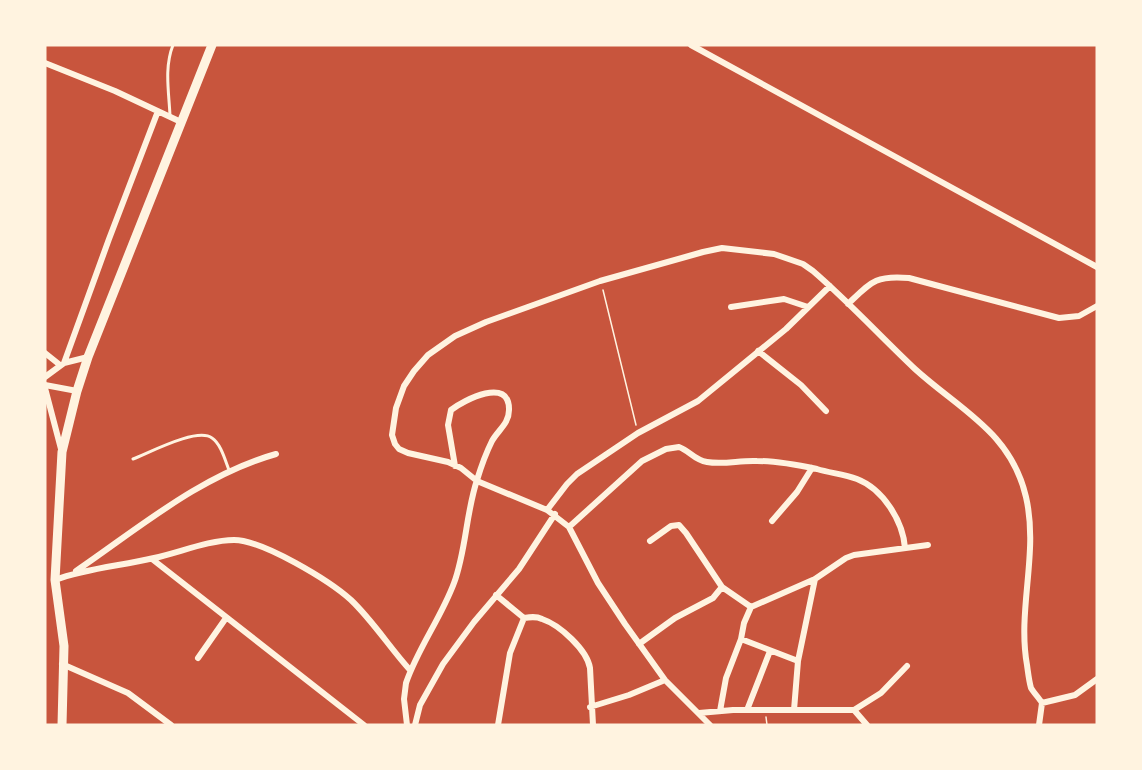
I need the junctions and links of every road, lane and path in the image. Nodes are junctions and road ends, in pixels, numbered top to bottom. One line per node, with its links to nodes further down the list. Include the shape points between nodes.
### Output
1 (173, 45): 6 (lane, via 167,77)
2 (212, 45): 7 (main road)
3 (690, 45): 8 (street)
4 (45, 63): 5 (street)
5 (158, 111): 6 (street); 18 (street)
6 (170, 116): 7 (street)
7 (181, 122): 17 (main road)
8 (1097, 267)
9 (600, 281): 10 (street, via 722,248 788,258 813,271); 23 (path); 27 (street, via 478,325 443,343 414,371 396,408 395,444 399,449)
10 (830, 286): 11 (street); 14 (street)
11 (848, 304): 12 (street, via 872,282 894,276 1059,318 1079,316); 57 (street, via 922,375 987,427 1009,455 1029,507 1025,657 1031,687)
12 (1097, 306)
13 (731, 307): 14 (street, via 784,298)
14 (808, 307): 15 (street)
15 (758, 351): 22 (street); 23 (street, via 698,400)
16 (45, 353): 18 (street)
17 (88, 357): 18 (street); 21 (main road)
18 (62, 364): 19 (street)
19 (45, 376)
20 (45, 387): 21 (street); 24 (street)
21 (77, 391): 24 (main road)
22 (826, 411)
23 (638, 433): 31 (street, via 577,474)
24 (62, 452): 41 (main road)
25 (276, 454): 29 (street)
26 (133, 459): 29 (lane, via 202,434 217,443)
27 (455, 466): 30 (street); 30 (street, via 448,425 451,410 474,396 505,396 509,402 508,420 493,439)
28 (812, 468): 33 (street); 34 (street, via 758,461 707,462 694,458 684,448 674,447 631,470); 37 (street, via 858,479 875,490 898,519)
29 (229, 470): 39 (street)
30 (477, 482): 31 (street); 54 (street, via 455,581)
31 (547, 510): 32 (street)
32 (555, 514): 34 (street); 43 (street, via 519,569)
33 (772, 521)
34 (569, 527): 48 (street, via 598,584)
35 (650, 541): 42 (street, via 679,525)
36 (928, 545): 37 (street)
37 (905, 548): 40 (street, via 854,555)
38 (152, 559): 39 (street); 45 (street); 54 (street, via 231,540 246,541 278,554 351,601)
39 (72, 574): 41 (street)
40 (815, 579): 44 (street); 51 (street)
41 (56, 580): 52 (main road)
42 (722, 587): 44 (street); 48 (street, via 713,598 675,618)
43 (496, 595): 46 (street); 68 (street, via 443,664 420,705)
44 (751, 607): 47 (street)
45 (226, 618): 50 (street); 66 (street)
46 (524, 618): 58 (street, via 544,619 584,653 590,668); 69 (street, via 510,653)
47 (741, 639): 49 (street); 62 (street, via 726,678)
48 (639, 644): 56 (street)
49 (770, 651): 51 (street); 59 (street)
50 (198, 658)
51 (798, 661): 60 (street)
52 (63, 664): 64 (main road); 65 (street, via 128,693)
53 (907, 666): 61 (street, via 881,693)
54 (410, 670): 67 (street, via 404,699)
55 (1097, 679): 57 (street, via 1075,695)
56 (665, 680): 58 (street); 63 (street)
57 (1042, 702): 73 (street)
58 (590, 707): 70 (street)
59 (747, 710): 60 (street); 62 (street)
60 (794, 710): 61 (street)
61 (854, 710): 72 (street)
62 (720, 711): 63 (street)
63 (699, 713): 71 (street)
64 (63, 725)
65 (171, 725)
66 (364, 725)
67 (407, 725)
68 (415, 725)
69 (498, 725)
70 (593, 725)
71 (710, 725)
72 (867, 725)
73 (1040, 725)

